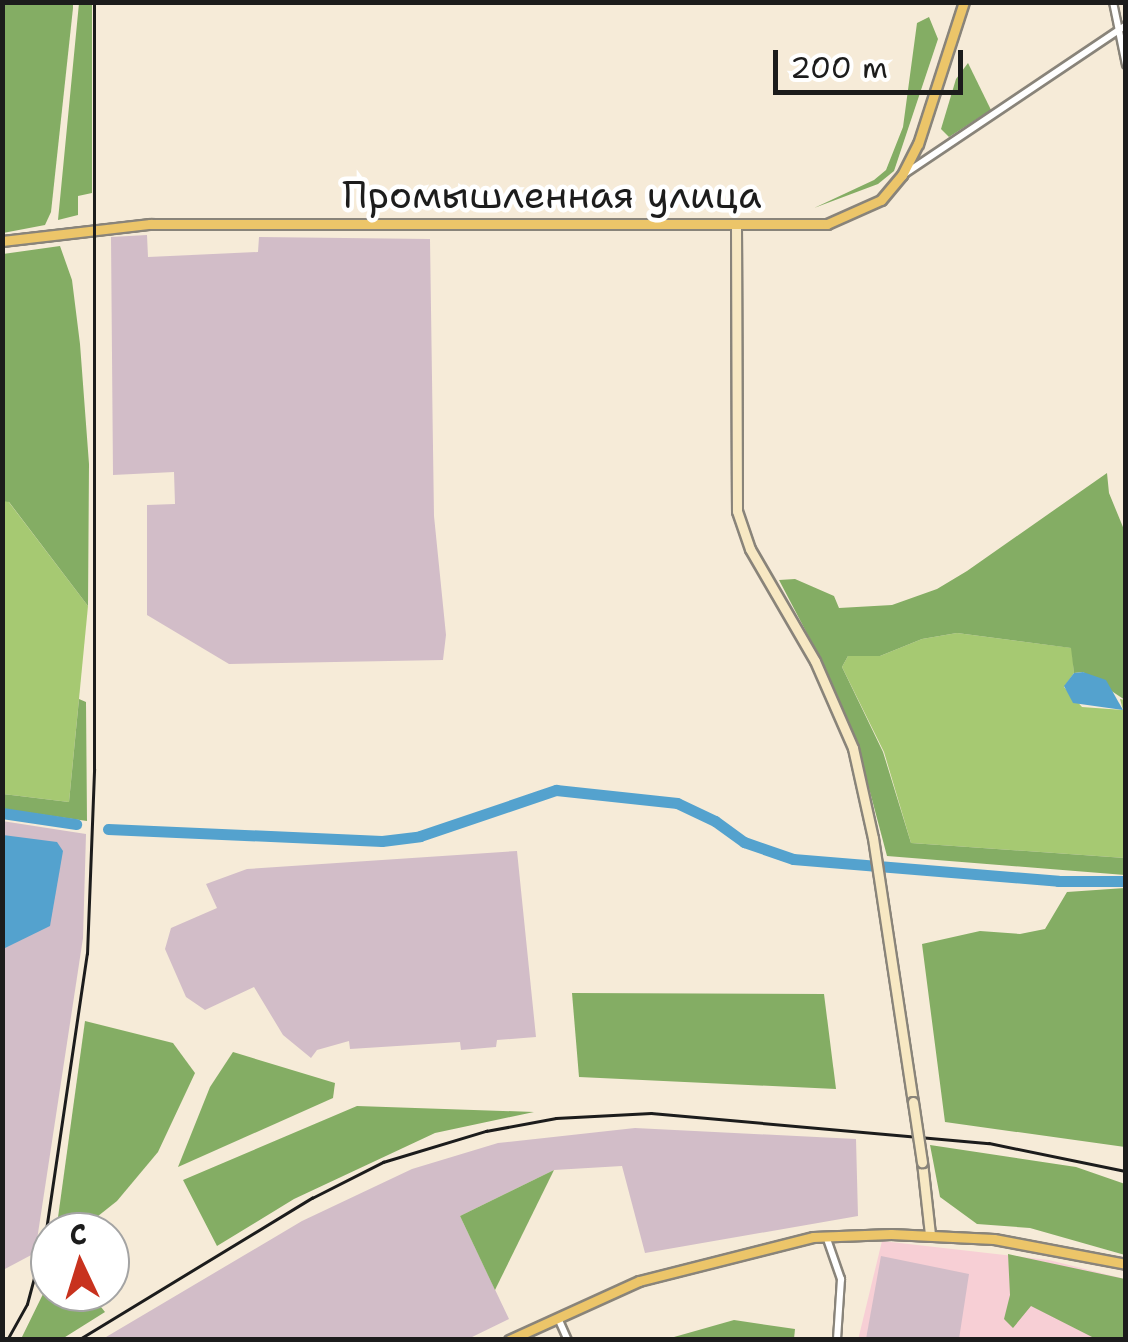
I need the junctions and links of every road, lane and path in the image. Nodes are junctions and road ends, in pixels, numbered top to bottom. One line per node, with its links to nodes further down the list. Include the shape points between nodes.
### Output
1 (964, 2): 6 (main road, Промышленная улица)
2 (1113, 2): 4 (street)
3 (1126, 25): 4 (street)
4 (1118, 30): 5 (street); 6 (street)
5 (1126, 65)
6 (902, 176): 7 (main road, Промышленная улица, via 880,200 846,219)
7 (736, 225): 8 (main road, Промышленная улица, via 150,224); 9 (main road, bridge, via 737,510 750,549 815,660 861,778)
8 (2, 241)
9 (930, 1234): 10 (main road); 11 (main road, via 1018,1241)
10 (826, 1236): 12 (main road, via 675,1270); 15 (street, via 841,1279)
11 (1126, 1264)
12 (557, 1316): 13 (main road); 14 (street)
13 (509, 1340)
14 (568, 1340)
15 (837, 1340)

